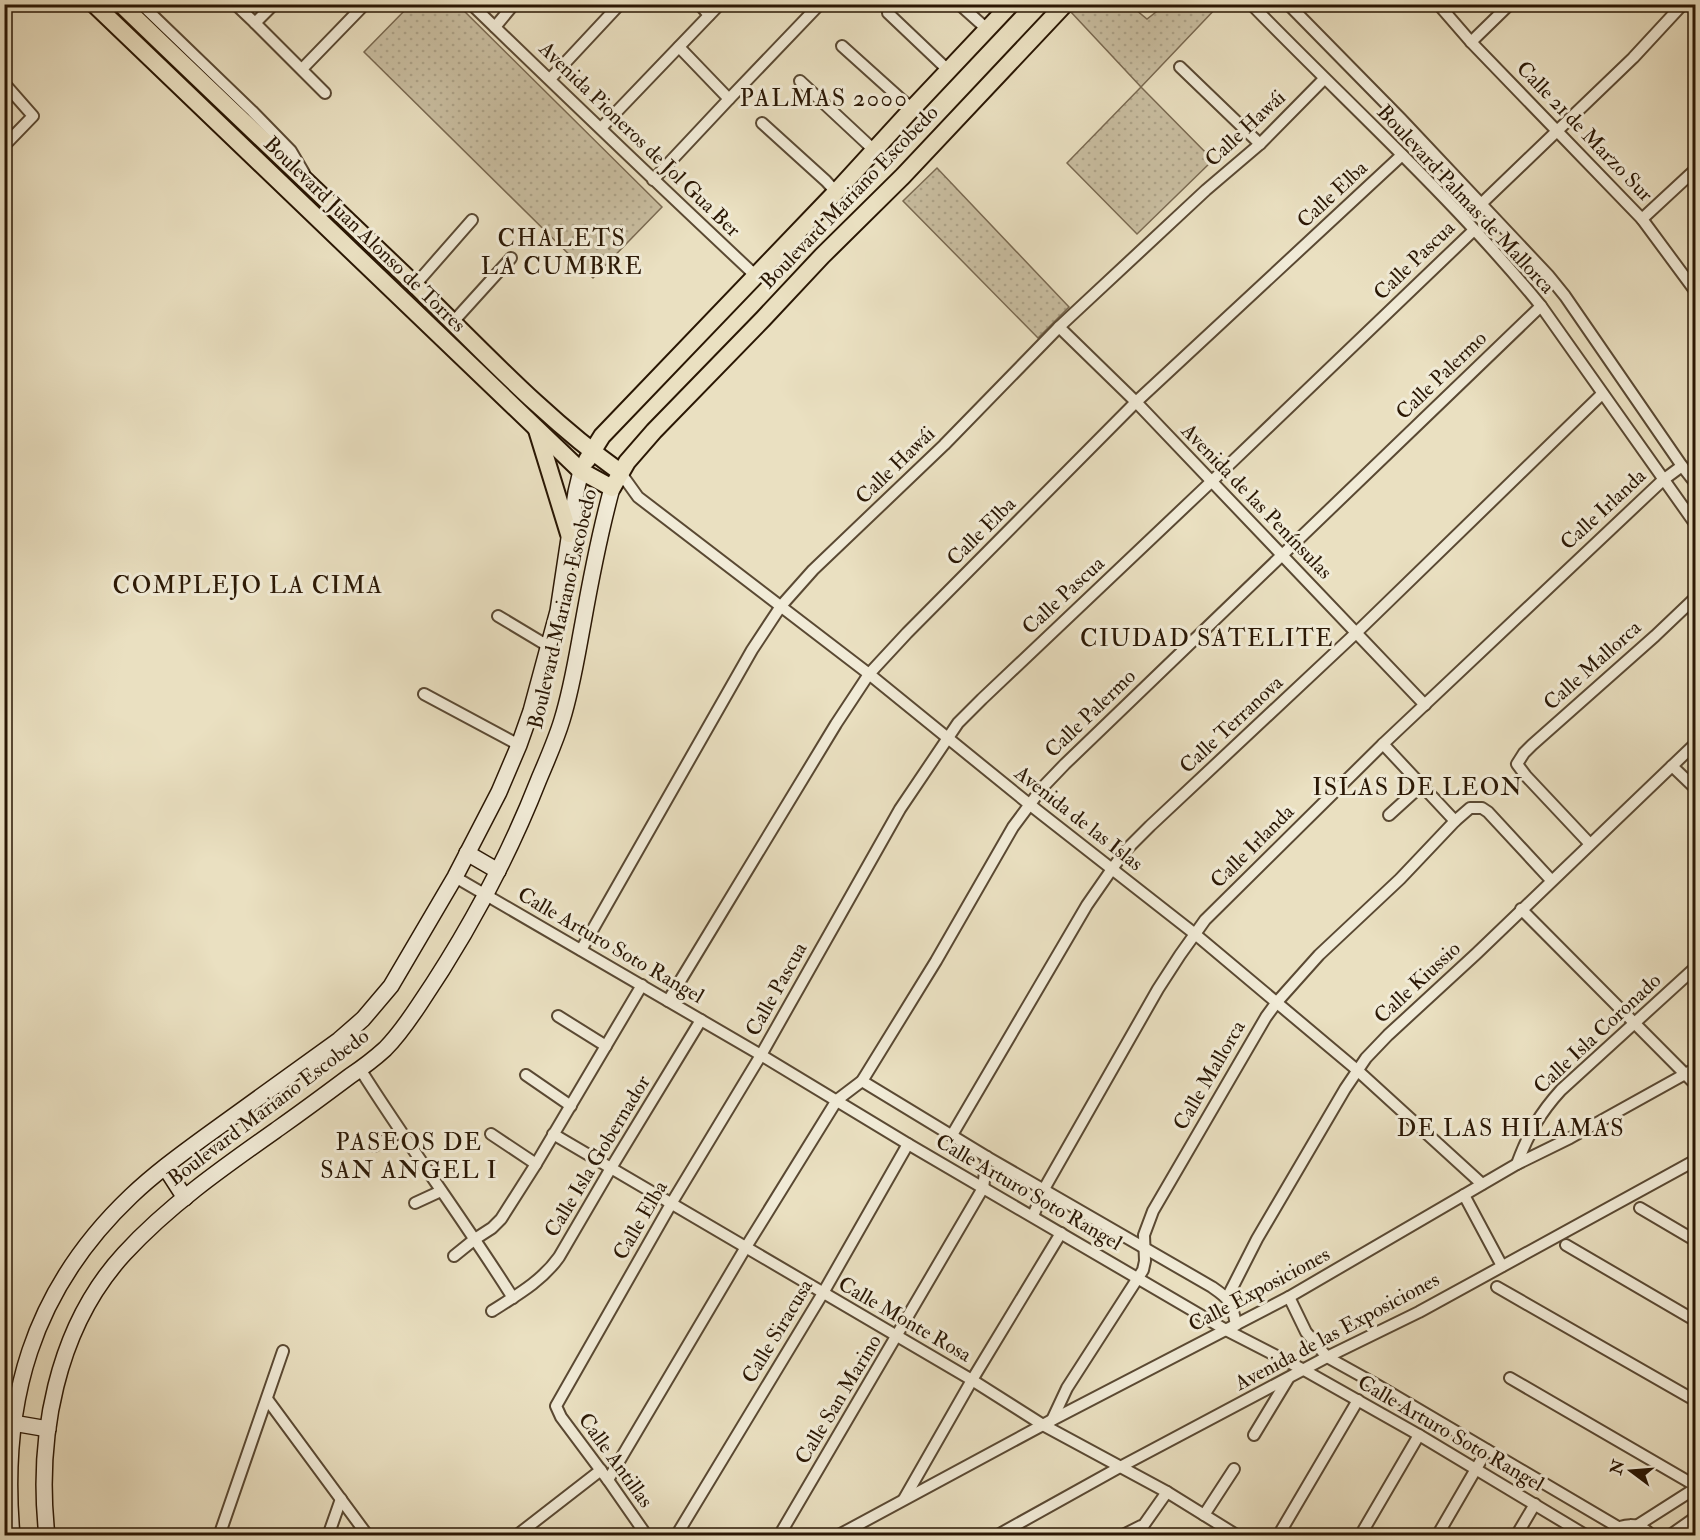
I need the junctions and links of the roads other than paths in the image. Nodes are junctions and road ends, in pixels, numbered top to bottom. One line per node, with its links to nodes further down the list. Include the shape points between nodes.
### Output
1 (94, 4): 65 (main road, Boulevard Juan Alonso de Torres)
2 (121, 4): 50 (main road, Boulevard Juan Alonso de Torres)
3 (141, 4): 50 (street, via 283,144 301,166)
4 (235, 4): 25 (street)
5 (274, 4): 25 (street)
6 (365, 4): 32 (street)
7 (471, 4): 26 (street, Avenida Pioneros de Jol Gua Ber)
8 (514, 4): 26 (street)
9 (620, 4): 34 (street)
10 (699, 4): 24 (street)
11 (720, 4): 24 (street)
12 (820, 4): 39 (street)
13 (959, 4): 27 (street)
14 (1011, 4): 27 (main road, Boulevard Mariano Escobedo)
15 (1065, 4): 69 (main road, Boulevard Mariano Escobedo, via 654,431)
16 (1251, 4): 35 (street, Boulevard Palmas de Mallorca)
17 (1288, 4): 52 (street, Boulevard Palmas de Mallorca)
18 (1438, 4): 28 (street, Calle 21 de Marzo Sur)
19 (1510, 4): 28 (street)
20 (1683, 4): 43 (street)
21 (1691, 4): 22 (street)
22 (1695, 9)
23 (888, 13): 33 (street)
24 (709, 15): 30 (street)
25 (255, 23): 32 (street)
26 (495, 27): 34 (street, Avenida Pioneros de Jol Gua Ber)
27 (987, 30): 33 (main road, Boulevard Mariano Escobedo)
28 (1471, 42): 43 (street, Calle 21 de Marzo Sur)
29 (842, 46): 40 (street)
30 (679, 47): 39 (street); 42 (street)
31 (1180, 67): 44 (street)
32 (302, 69): 38 (street)
33 (949, 71): 40 (main road, Boulevard Mariano Escobedo)
34 (550, 79): 42 (street, Avenida Pioneros de Jol Gua Ber)
35 (1324, 79): 44 (street, Calle Hawái); 47 (street, Boulevard Palmas de Mallorca)
36 (800, 81): 46 (street)
37 (4, 83): 45 (street, via 33,116)
38 (325, 93)
39 (729, 99): 49 (street)
40 (912, 109): 46 (main road, Boulevard Mariano Escobedo)
41 (762, 123): 51 (street)
42 (601, 128): 49 (street, Avenida Pioneros de Jol Gua Ber)
43 (1558, 131): 52 (street); 53 (street, Calle 21 de Marzo Sur)
44 (1260, 144): 62 (street, Calle Hawái)
45 (4, 146)
46 (875, 150): 51 (main road, Boulevard Mariano Escobedo)
47 (1402, 155): 55 (street, Boulevard Palmas de Mallorca); 64 (street, Calle Elba)
48 (1695, 169): 53 (street)
49 (653, 180): 57 (street, Avenida Pioneros de Jol Gua Ber)
50 (311, 187): 58 (main road, Boulevard Juan Alonso de Torres)
51 (837, 192): 57 (main road, Boulevard Mariano Escobedo)
52 (1481, 204): 67 (street, Boulevard Palmas de Mallorca, via 1565,296)
53 (1642, 219): 59 (street, Calle 21 de Marzo Sur)
54 (472, 220): 58 (street)
55 (1474, 230): 60 (street, Boulevard Palmas de Mallorca); 71 (street, Calle Pascua)
56 (512, 258): 61 (street)
57 (756, 276): 66 (main road, Boulevard Mariano Escobedo)
58 (415, 285): 61 (main road, Boulevard Juan Alonso de Torres)
59 (1695, 291)
60 (1541, 306): 63 (street, Boulevard Palmas de Mallorca); 77 (street, Calle Palermo)
61 (453, 322): 66 (main road, Boulevard Juan Alonso de Torres)
62 (1059, 327): 64 (street, Avenida de las Penínsulas); 79 (street, Calle Hawái)
63 (1602, 394): 70 (street, Boulevard Palmas de Mallorca); 81 (street, Calle Terranova)
64 (1136, 402): 71 (street, Avenida de las Penínsulas); 83 (street, Calle Elba)
65 (537, 429): 68 (main road, Boulevard Juan Alonso de Torres); 76 (main road)
66 (591, 451): 68 (main road, Boulevard Mariano Escobedo); 69 (main road, Boulevard Juan Alonso de Torres)
67 (1682, 466): 70 (street, Calle Irlanda); 72 (street, Boulevard Palmas de Mallorca)
68 (581, 471): 73 (main road, Boulevard Juan Alonso de Torres); 76 (street, Boulevard Mariano Escobedo)
69 (621, 472): 73 (main road, Boulevard Mariano Escobedo); 74 (street, Avenida de las Islas)
70 (1663, 480): 75 (street, Boulevard Palmas de Mallorca); 85 (street, Calle Irlanda)
71 (1211, 482): 77 (street, Avenida de las Penínsulas); 86 (street, Calle Pascua, via 982,699)
72 (1695, 484)
73 (612, 488): 74 (street, Avenida de las Islas); 99 (street, Boulevard Mariano Escobedo, via 562,722)
74 (638, 497): 79 (street, Avenida de las Islas)
75 (1695, 525)
76 (569, 534): 82 (street, Boulevard Mariano Escobedo, via 558,611)
77 (1281, 556): 81 (street, Avenida de las Penínsulas); 93 (street, Calle Palermo, via 1065,764)
78 (1695, 597): 96 (street, Calle Mallorca, via 1524,753 1517,764)
79 (780, 606): 83 (street, Avenida de las Islas); 105 (street, Calle Hawái)
80 (498, 616): 82 (street)
81 (1356, 633): 85 (street, Avenida de las Penínsulas); 98 (street, Calle Terranova, via 1150,826)
82 (548, 646): 89 (street, Boulevard Mariano Escobedo)
83 (869, 674): 86 (street, Avenida de las Islas); 108 (street, Calle Elba)
84 (424, 694): 89 (street)
85 (1425, 705): 88 (street, Calle Irlanda)
86 (948, 737): 93 (street, Avenida de las Islas); 114 (street, Calle Pascua, via 900,808)
87 (1695, 743): 90 (street, Calle Kiussio)
88 (1383, 744): 91 (street); 104 (street, Calle Irlanda)
89 (519, 745): 97 (street, Boulevard Mariano Escobedo)
90 (1672, 766): 92 (street); 96 (street, Calle Kiussio)
91 (1422, 785): 94 (street); 95 (street)
92 (1695, 789)
93 (1029, 804): 98 (street, Avenida de las Islas); 119 (street, Calle Palermo)
94 (1389, 815)
95 (1455, 821): 101 (street, Calle Mallorca, via 1470,808 1482,808); 109 (street, Calle Mallorca, via 1319,955)
96 (1590, 843): 101 (street, Calle Kiussio)
97 (467, 853): 99 (street); 100 (street, Boulevard Mariano Escobedo)
98 (1112, 869): 104 (street, Avenida de las Islas); 126 (street, Calle Terranova)
99 (498, 871): 102 (street, Boulevard Mariano Escobedo)
100 (455, 877): 102 (street, Calle Arturo Soto Rangel); 133 (street, Boulevard Mariano Escobedo, via 391,986 363,1019)
101 (1551, 880): 103 (street, Calle Kiussio)
102 (486, 895): 105 (street, Calle Arturo Soto Rangel); 115 (street, Boulevard Mariano Escobedo, via 402,1029)
103 (1521, 909): 112 (street); 116 (street, Calle Kiussio, via 1388,1035)
104 (1194, 934): 109 (street, Avenida de las Islas); 137 (street, Calle Irlanda, via 1158,989)
105 (581, 950): 107 (street, Calle Arturo Soto Rangel)
106 (1695, 967): 112 (street, Calle Isla Coronado)
107 (642, 985): 108 (street, Calle Arturo Soto Rangel); 113 (street)
108 (668, 1001): 111 (street, Calle Arturo Soto Rangel)
109 (1277, 1002): 116 (street, Avenida de las Islas); 150 (street, Calle Mallorca, via 1153,1211 1144,1234)
110 (558, 1016): 113 (street)
111 (701, 1020): 114 (street, Calle Arturo Soto Rangel); 134 (street, Calle Isla Gobernador)
112 (1635, 1023): 117 (street); 131 (street, Calle Isla Coronado, via 1545,1108)
113 (606, 1046): 122 (street)
114 (761, 1055): 121 (street, Calle Arturo Soto Rangel); 142 (street, Calle Elba)
115 (360, 1069): 123 (street); 140 (street, Boulevard Mariano Escobedo)
116 (1357, 1070): 135 (street, Avenida de las Islas); 157 (street, Calle Kiussio, via 1257,1239)
117 (1690, 1071): 120 (street); 131 (street, Calle Exposiciones)
118 (526, 1075): 122 (street)
119 (862, 1081): 121 (street, Calle Palermo); 126 (street)
120 (1695, 1085)
121 (837, 1100): 127 (street, Calle Arturo Soto Rangel); 149 (street)
122 (571, 1106): 125 (street)
123 (400, 1132): 128 (street); 138 (street)
124 (491, 1134): 130 (street)
125 (553, 1134): 130 (street); 134 (street, Calle Monte Rosa)
126 (952, 1135): 129 (street)
127 (908, 1144): 136 (street, Calle Arturo Soto Rangel); 155 (street, Calle Siracusa)
128 (374, 1146)
129 (987, 1157): 136 (street); 137 (street)
130 (536, 1164): 146 (street, via 501,1219)
131 (1517, 1164): 135 (street, Calle Exposiciones)
132 (1693, 1164): 152 (street, Avenida de las Exposiciones)
133 (165, 1167): 140 (street); 174 (street, Boulevard Mariano Escobedo, via 131,1195 93,1235 68,1269 46,1307 31,1346)
134 (611, 1168): 142 (street, Calle Monte Rosa); 156 (street, Calle Isla Gobernador, via 549,1271)
135 (1482, 1184): 139 (street, Calle Exposiciones)
136 (983, 1188): 144 (street, Calle Arturo Soto Rangel); 162 (street, Calle San Marino)
137 (1044, 1189): 144 (street, Calle Irlanda); 150 (street)
138 (441, 1191): 141 (street); 146 (street)
139 (1464, 1195): 152 (street); 158 (street, Calle Exposiciones)
140 (185, 1198): 175 (street, Boulevard Mariano Escobedo, via 122,1256 79,1321 64,1358)
141 (415, 1203)
142 (671, 1204): 149 (street, Calle Monte Rosa); 172 (street, Calle Elba)
143 (1640, 1208): 147 (street)
144 (1033, 1216): 145 (street, Calle Arturo Soto Rangel)
145 (1060, 1233): 153 (street, Calle Arturo Soto Rangel); 168 (street)
146 (475, 1239): 151 (street); 156 (street)
147 (1695, 1241)
148 (1566, 1245): 160 (street)
149 (746, 1247): 155 (street, Calle Monte Rosa); 183 (street)
150 (1145, 1248): 153 (street, Calle Mallorca); 157 (street)
151 (454, 1256)
152 (1502, 1266): 164 (street, Avenida de las Exposiciones)
153 (1139, 1278): 161 (street, Calle Arturo Soto Rangel); 173 (street, Calle Mallorca)
154 (1497, 1287): 171 (street)
155 (823, 1293): 162 (street, Calle Monte Rosa); 202 (street, Calle Siracusa)
156 (513, 1298): 159 (street, Calle Isla Gobernador)
157 (1227, 1298): 161 (street, via 1232,1305)
158 (1289, 1298): 161 (street, Calle Exposiciones); 164 (street, Calle Arturo Soto Rangel, via 1306,1332)
159 (492, 1311)
160 (1695, 1321)
161 (1231, 1327): 165 (street, Calle Arturo Soto Rangel); 173 (street, Calle Exposiciones)
162 (897, 1336): 168 (street, Calle Monte Rosa); 203 (street, Calle San Marino)
163 (283, 1351): 169 (street)
164 (1327, 1357): 165 (street, Avenida de las Exposiciones); 178 (street, Calle Arturo Soto Rangel)
165 (1304, 1370): 167 (street, Avenida de las Exposiciones); 170 (street, Calle Arturo Soto Rangel)
166 (1510, 1378): 184 (street)
167 (1288, 1379): 176 (street); 179 (street, Avenida de las Exposiciones)
168 (972, 1380): 173 (street, Calle Monte Rosa); 187 (street)
169 (267, 1398): 186 (street); 198 (street)
170 (1358, 1400): 177 (street, Calle Arturo Soto Rangel); 207 (street)
171 (1695, 1401)
172 (556, 1406): 182 (street, Calle Antillas)
173 (1047, 1422): 179 (street, Calle Monte Rosa); 187 (street, Calle Exposiciones)
174 (13, 1423): 175 (street); 196 (street, Boulevard Mariano Escobedo, via 9,1458)
175 (48, 1429): 197 (street, Boulevard Mariano Escobedo, via 44,1463)
176 (1254, 1435)
177 (1419, 1435): 180 (street, Calle Arturo Soto Rangel); 208 (street)
178 (1487, 1450): 180 (street); 192 (street, Calle Arturo Soto Rangel)
179 (1120, 1467): 185 (street, Calle Monte Rosa); 205 (street, Avenida de las Exposiciones)
180 (1477, 1468): 188 (street, Calle Arturo Soto Rangel); 209 (street)
181 (1234, 1469): 189 (street)
182 (601, 1470): 183 (street, Calle Antillas); 201 (street)
183 (608, 1480): 195 (street, Calle Antillas)
184 (1695, 1487): 191 (street)
185 (1167, 1492): 189 (street, Calle Monte Rosa); 193 (street)
186 (341, 1499): 199 (street); 200 (street)
187 (904, 1500): 204 (street, Calle Exposiciones)
188 (1535, 1504): 210 (street); 211 (street, Calle Arturo Soto Rangel)
189 (1204, 1515): 194 (street, Calle Monte Rosa)
190 (1695, 1517): 214 (street)
191 (1638, 1525): 192 (street); 213 (street)
192 (1618, 1527): 212 (street)
193 (1138, 1531): 206 (street)
194 (1231, 1534)
195 (645, 1535)
196 (12, 1536)
197 (47, 1536)
198 (219, 1536)
199 (328, 1536)
200 (368, 1536)
201 (516, 1536)
202 (676, 1536)
203 (779, 1536)
204 (837, 1536)
205 (996, 1536)
206 (1121, 1536)
207 (1278, 1536)
208 (1360, 1536)
209 (1437, 1536)
210 (1516, 1536)
211 (1587, 1536)
212 (1607, 1536)
213 (1652, 1536)
214 (1669, 1536)

